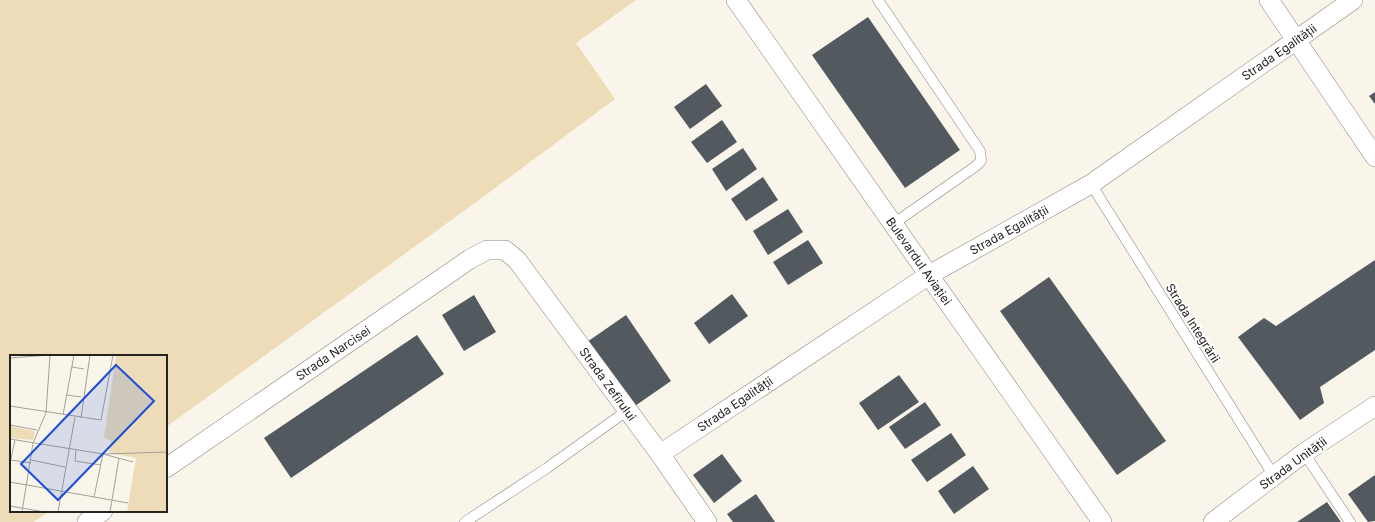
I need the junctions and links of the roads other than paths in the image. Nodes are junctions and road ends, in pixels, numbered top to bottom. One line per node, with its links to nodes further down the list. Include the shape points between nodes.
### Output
1 (736, 0): 8 (street, Bulevardul Aviației)
2 (878, 0): 8 (lane, via 980,151 981,161)
3 (1269, 0): 5 (street)
4 (1353, 0): 5 (street, Strada Egalității)
5 (1295, 40): 6 (street); 7 (street, Strada Egalității)
6 (1375, 157)
7 (1091, 184): 10 (street, Strada Egalității); 16 (lane, Strada Integrării)
8 (893, 224): 10 (street, Bulevardul Aviației)
9 (505, 250): 12 (street, Strada Zefirului, via 517,260); 15 (street, Strada Narcisei, via 487,250 470,259)
10 (929, 275): 14 (street, Strada Egalității); 21 (street, Bulevardul Aviației)
11 (1375, 406): 13 (street, Strada Unității)
12 (628, 410): 14 (street, Strada Zefirului); 19 (lane)
13 (1304, 453): 16 (street, Strada Unității); 23 (lane)
14 (660, 454): 20 (street, Strada Zefirului)
15 (167, 467)
16 (1274, 476): 22 (street, Strada Unității)
17 (102, 512): 18 (street)
18 (87, 522)
19 (465, 522)
20 (707, 522)
21 (1102, 522)
22 (1213, 522)
23 (1350, 522)

